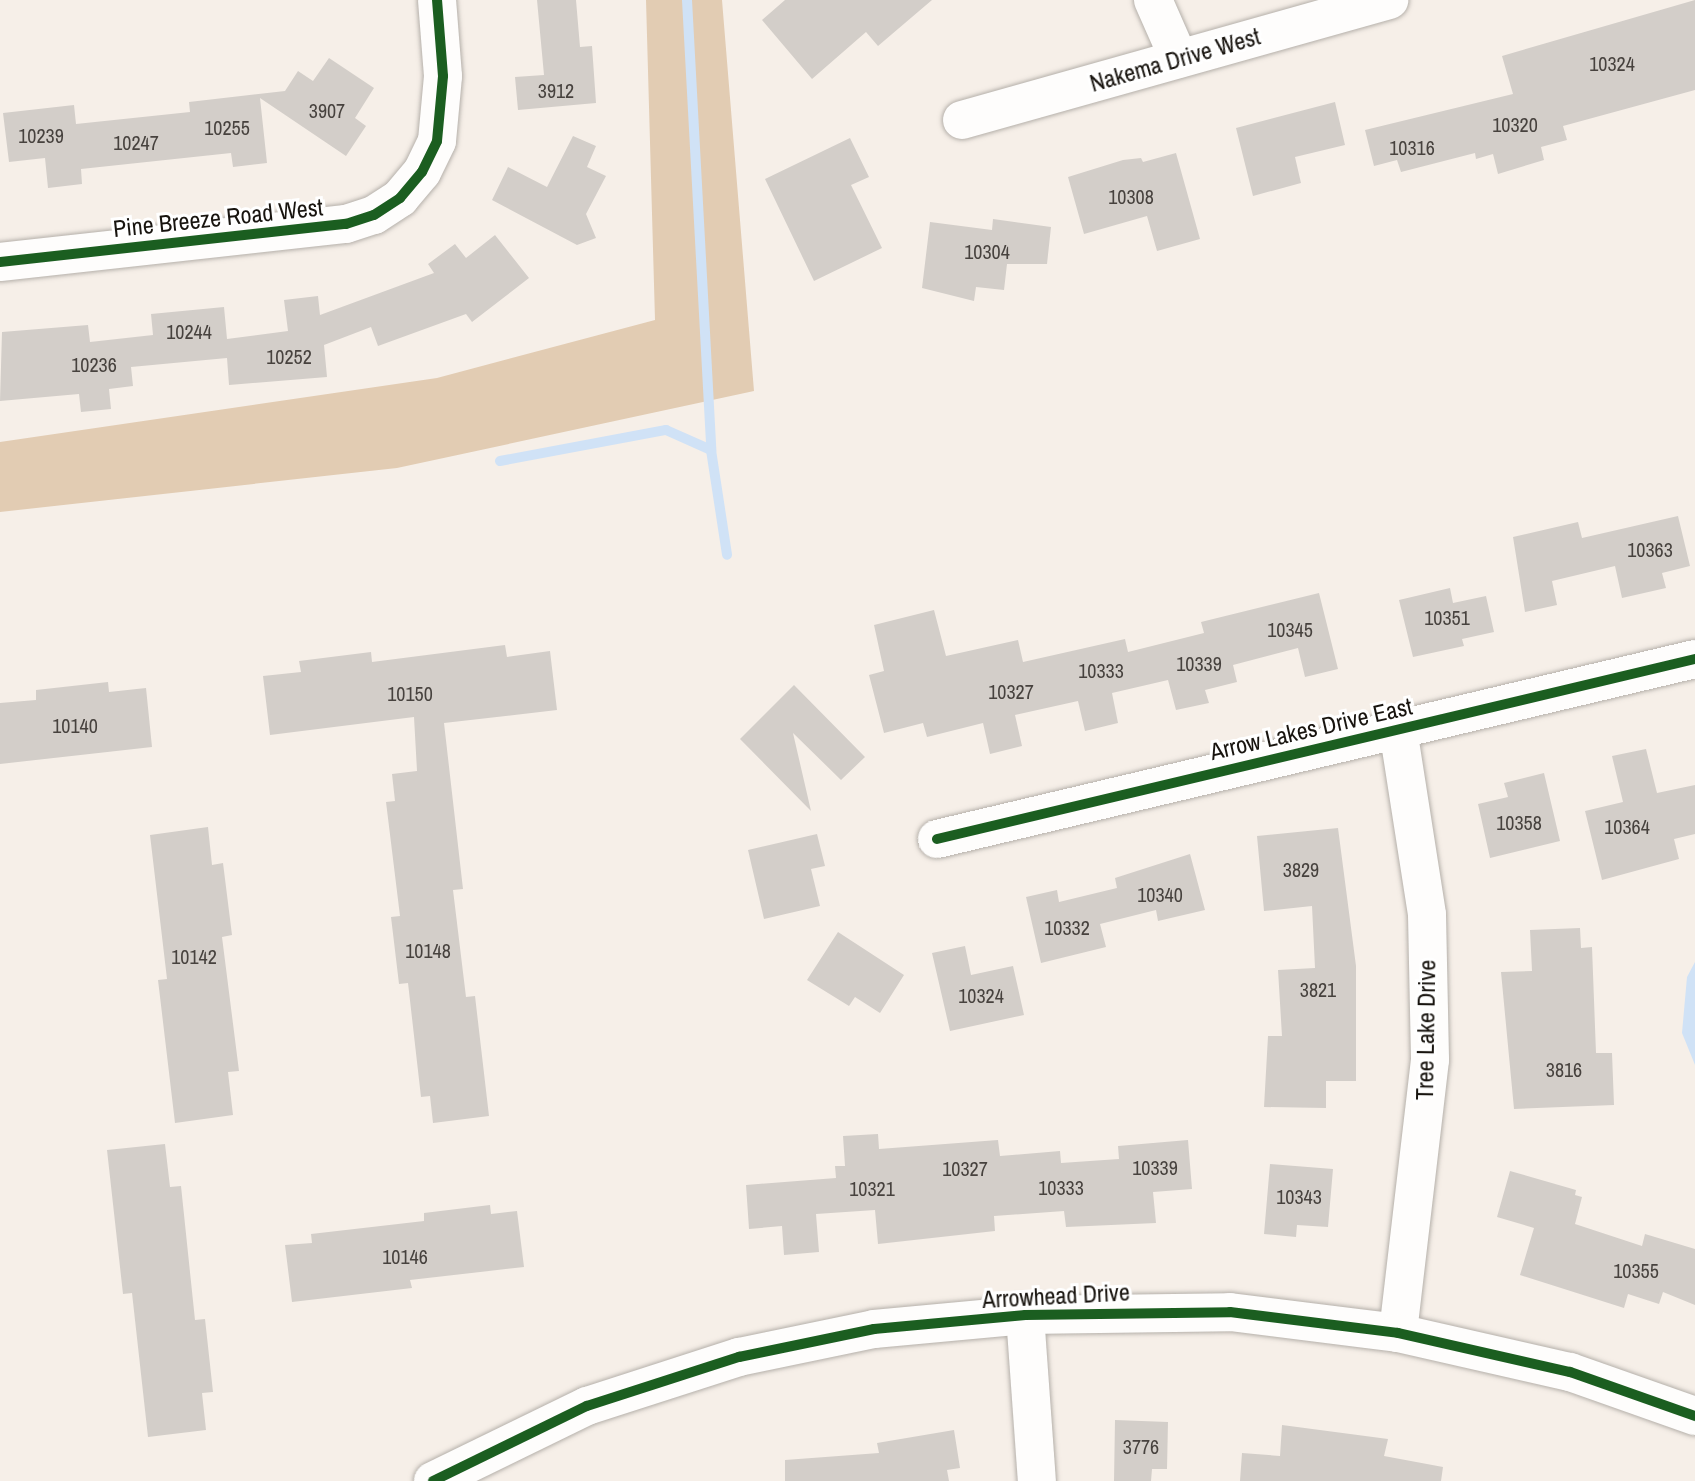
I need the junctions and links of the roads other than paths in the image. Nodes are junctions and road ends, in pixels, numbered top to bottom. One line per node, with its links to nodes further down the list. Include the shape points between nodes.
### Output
1 (437, 0): 6 (street, Pine Breeze Road West, via 443,111 437,141 422,172 387,207 346,224)
2 (1153, 0): 4 (street)
3 (1389, 0): 4 (street, Nakema Drive West)
4 (1179, 59): 5 (street, Nakema Drive West)
5 (962, 120)
6 (0, 262)
7 (1695, 659): 8 (street, Arrow Lakes Drive East)
8 (1398, 729): 9 (street, Arrow Lakes Drive East); 11 (street, Tree Lake Drive, via 1427,915 1430,1060)
9 (937, 839)
10 (1025, 1315): 11 (street, Arrowhead Drive, via 1230,1312); 13 (street, Arrowhead Drive, via 874,1329 739,1357 587,1406); 15 (street)
11 (1398, 1333): 12 (street, Arrowhead Drive, via 1570,1372)
12 (1695, 1416)
13 (488, 1469): 14 (street, Arrowhead Drive)
14 (433, 1481)
15 (1037, 1481)

